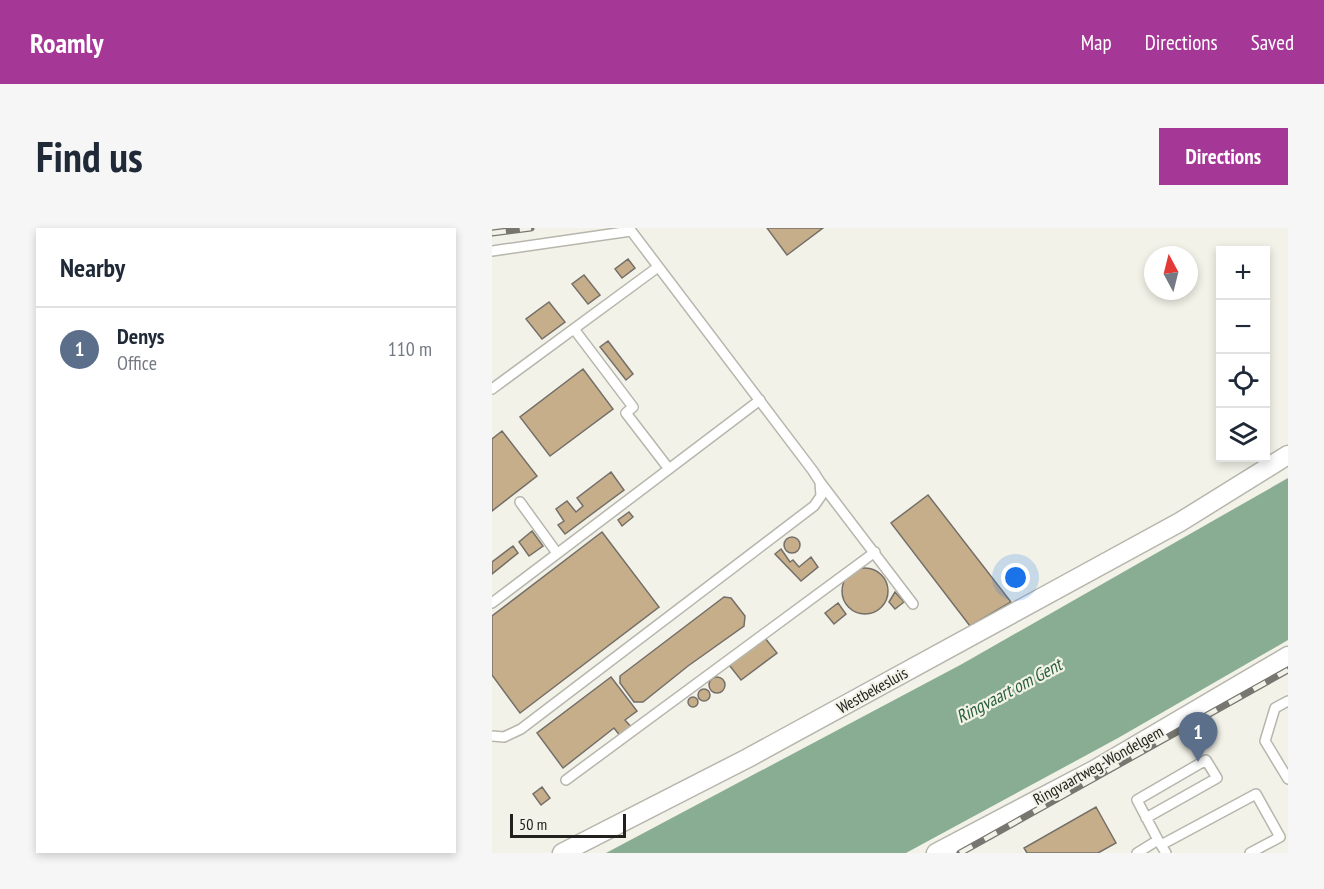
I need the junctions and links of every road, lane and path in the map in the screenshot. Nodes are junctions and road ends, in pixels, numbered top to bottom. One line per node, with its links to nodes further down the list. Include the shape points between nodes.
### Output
1 (630, 229): 2 (lane); 3 (lane)
2 (492, 251)
3 (658, 267): 4 (lane); 6 (lane)
4 (574, 329): 5 (lane); 8 (lane, via 633,407 626,413)
5 (492, 389)
6 (760, 400): 8 (lane); 9 (lane)
7 (1288, 455): 22 (street, Westbekesluis, via 1180,522 748,758)
8 (669, 469): 12 (lane)
9 (820, 482): 11 (lane); 17 (lane, via 821,496 814,506 521,729 504,737)
10 (520, 502): 12 (lane)
11 (875, 552): 14 (lane); 19 (lane)
12 (557, 553): 13 (lane)
13 (492, 603)
14 (913, 604)
15 (1288, 656): 23 (street, Ringvaartweg-Wondelgem, via 1094,770)
16 (1288, 701): 18 (lane, via 1275,708 1265,741)
17 (492, 736)
18 (1288, 779)
19 (566, 780)
20 (1146, 818): 20 (lane, via 1137,800 1206,760 1217,778); 21 (lane)
21 (1162, 846): 24 (lane); 25 (lane, via 1256,794 1280,837)
22 (562, 853)
23 (936, 853)
24 (1137, 853)
25 (1250, 853)

